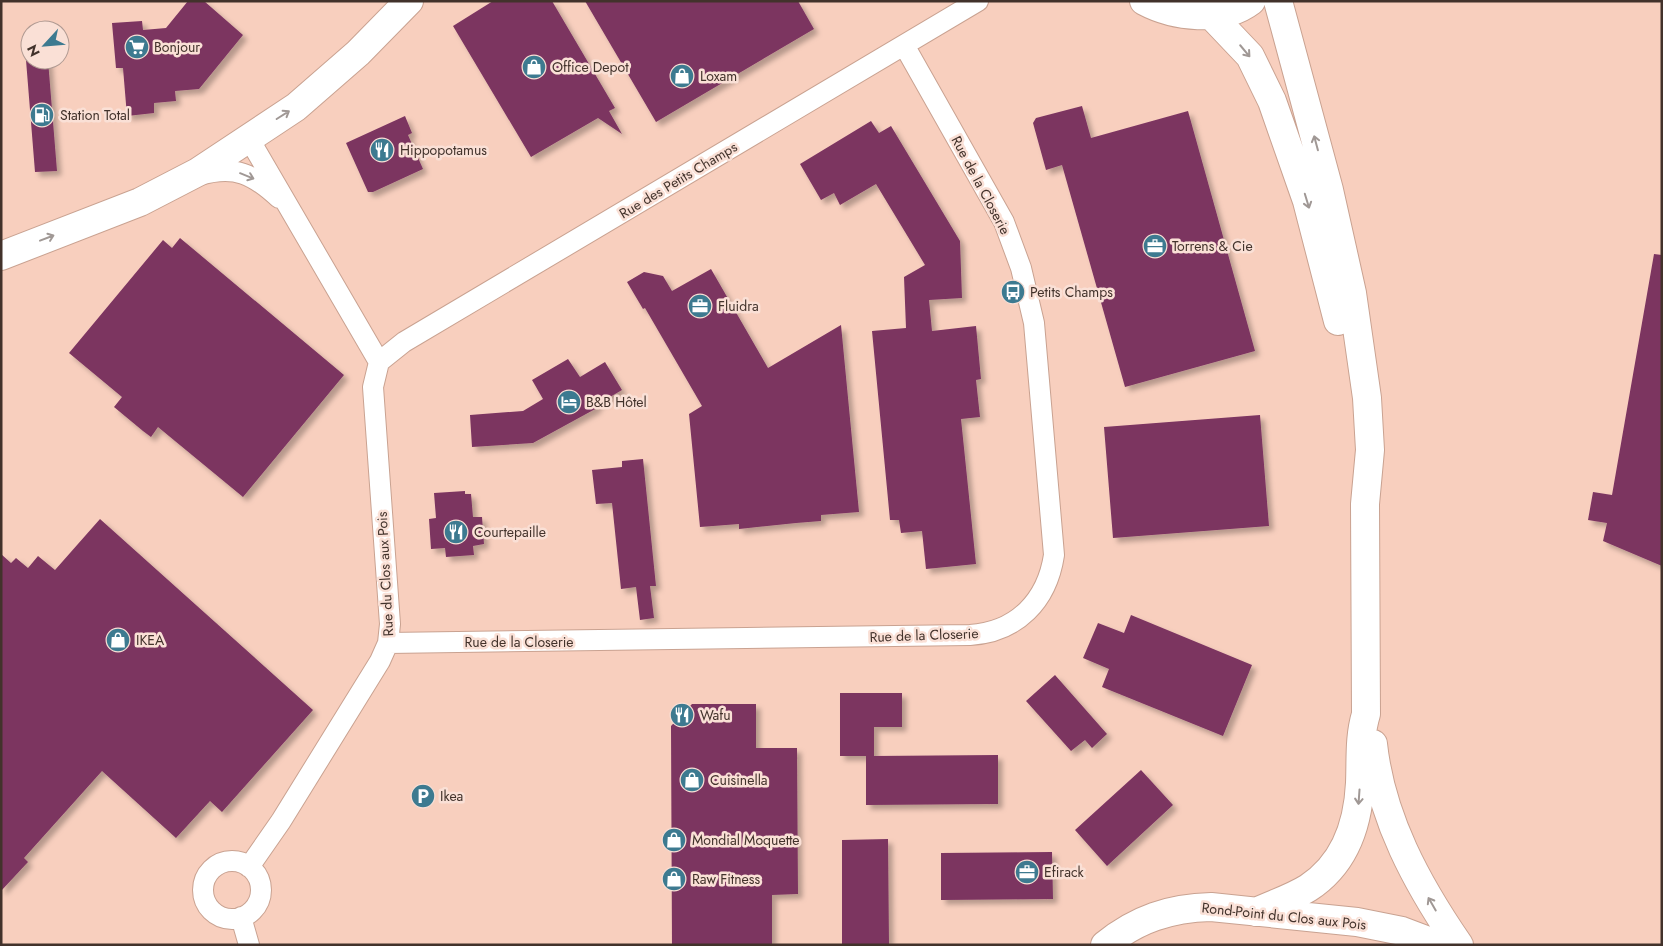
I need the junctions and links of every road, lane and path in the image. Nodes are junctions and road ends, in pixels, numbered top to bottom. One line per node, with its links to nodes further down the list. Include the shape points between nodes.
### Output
1 (409, 1): 8 (main road, one-way to 1, via 296,107 358,53)
2 (978, 1): 7 (street, Rue des Petits Champs)
3 (1144, 1): 6 (main road, via 1177,14)
4 (1251, 1): 6 (main road)
5 (1278, 1): 13 (main road, one-way to 5, via 1370,450 1367,398 1352,293 1329,190)
6 (1212, 16): 13 (main road, one-way to 13, via 1250,56 1272,101 1307,201 1333,297 1352,399)
7 (904, 45): 12 (street, Rue des Petits Champs, via 404,342); 14 (street, Rue de la Closerie, via 1004,222 1030,303 1054,555 1046,585 1033,607 1010,625 970,635)
8 (248, 137): 9 (main road); 10 (street)
9 (184, 180): 10 (street, one-way to 10, via 220,170 247,174); 11 (main road, one-way to 9, via 140,202)
10 (291, 210): 12 (street)
11 (1, 256)
12 (379, 362): 14 (street, Rue du Clos aux Pois, via 373,387 389,616)
13 (1365, 504): 15 (main road)
14 (388, 643): 16 (street, Rue du Clos aux Pois, via 380,661)
15 (1366, 714): 17 (main road, one-way to 17, via 1361,731 1359,802 1355,826 1347,845 1324,877 1292,897); 22 (main road, one-way to 15, via 1420,883 1392,824)
16 (249, 867): 18 (street, via 261,890 255,907); 18 (street, via 233,861 216,866 209,872 203,888 208,906 214,912 222,917)
17 (1256, 912): 20 (main road, Rond-Point du Clos aux Pois, via 1211,908 1171,911 1136,924); 21 (main road, Rond-Point du Clos aux Pois, via 1402,930)
18 (241, 917): 19 (street)
19 (249, 945)
20 (1105, 945)
21 (1439, 945)
22 (1459, 945)

